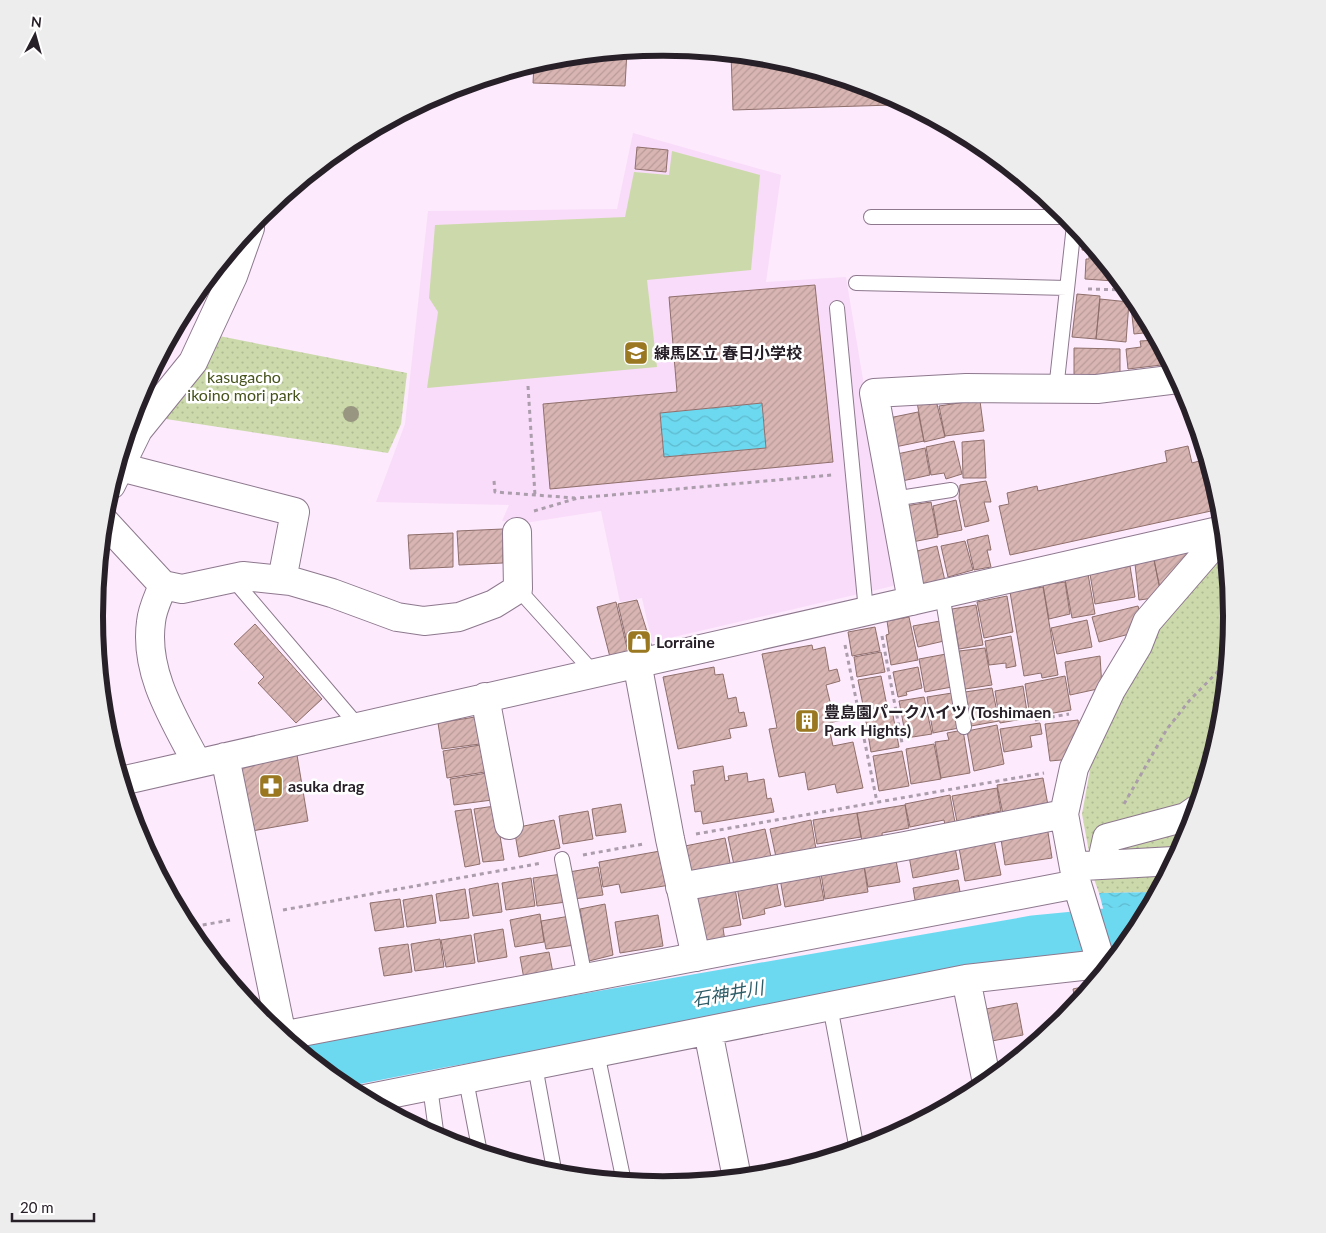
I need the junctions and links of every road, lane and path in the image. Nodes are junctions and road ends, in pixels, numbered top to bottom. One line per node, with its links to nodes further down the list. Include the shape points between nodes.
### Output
1 (871, 217): 2 (lane)
2 (1056, 217)
3 (1073, 235): 6 (lane)
4 (244, 245): 12 (street, via 233,276 192,362 138,430)
5 (856, 283): 6 (lane)
6 (1067, 288): 7 (path); 11 (lane)
7 (1118, 290)
8 (837, 308): 13 (lane)
9 (1170, 380): 11 (street, via 1097,389)
10 (528, 386): 17 (path)
11 (1056, 390): 19 (street, via 966,388 874,393)
12 (128, 449)
13 (853, 473): 18 (path); 30 (lane)
14 (121, 474): 25 (street, via 295,512)
15 (494, 481): 17 (path, via 495,492)
16 (951, 490): 19 (lane)
17 (535, 495): 18 (path)
18 (578, 498): 21 (path, via 517,516)
19 (894, 499): 29 (street)
20 (111, 527): 26 (street)
21 (517, 532): 27 (street)
22 (1216, 534): 28 (street)
23 (1217, 540): 41 (street, via 1147,622)
24 (232, 578): 25 (street); 26 (street, via 182,589); 36 (lane)
25 (282, 580): 27 (street, via 332,593 397,617 424,621 460,617 494,604)
26 (163, 585): 40 (street, via 151,620 150,656 163,697)
27 (518, 589): 34 (lane)
28 (942, 594): 29 (street); 37 (lane)
29 (912, 601): 30 (street)
30 (872, 610): 32 (street); 38 (path)
31 (844, 637): 43 (path)
32 (637, 662): 34 (street); 48 (street)
33 (1220, 669): 47 (path, via 1167,729 1126,799)
34 (593, 672): 35 (street)
35 (485, 697): 36 (street); 46 (street)
36 (358, 726): 39 (street)
37 (964, 727)
38 (902, 742)
39 (225, 757): 40 (street); 54 (street)
40 (197, 763): 42 (street)
41 (1074, 768): 43 (path); 44 (street)
42 (129, 785)
43 (877, 802): 48 (path)
44 (1064, 814): 52 (street); 53 (street)
45 (1186, 817): 47 (street)
46 (509, 826)
47 (1110, 837): 51 (street)
48 (670, 839): 49 (path); 53 (street)
49 (562, 859): 54 (path); 59 (lane)
50 (1166, 861): 51 (street)
51 (1101, 865): 52 (street)
52 (1075, 875): 56 (street); 57 (street)
53 (680, 887): 56 (street)
54 (256, 915): 55 (path); 62 (street)
55 (196, 926)
56 (696, 957): 59 (street)
57 (1101, 965)
58 (1099, 968): 60 (street)
59 (585, 978): 64 (street)
60 (966, 978): 61 (street); 67 (street)
61 (830, 1006): 63 (street); 72 (lane)
62 (280, 1025)
63 (708, 1031): 65 (street); 75 (street)
64 (290, 1034)
65 (597, 1053): 66 (street); 76 (lane)
66 (535, 1066): 68 (street); 74 (lane)
67 (985, 1074)
68 (466, 1080): 69 (street); 73 (lane)
69 (430, 1087): 70 (street); 71 (lane)
70 (375, 1097)
71 (436, 1128)
72 (855, 1143)
73 (479, 1145)
74 (553, 1166)
75 (736, 1172)
76 (623, 1176)

